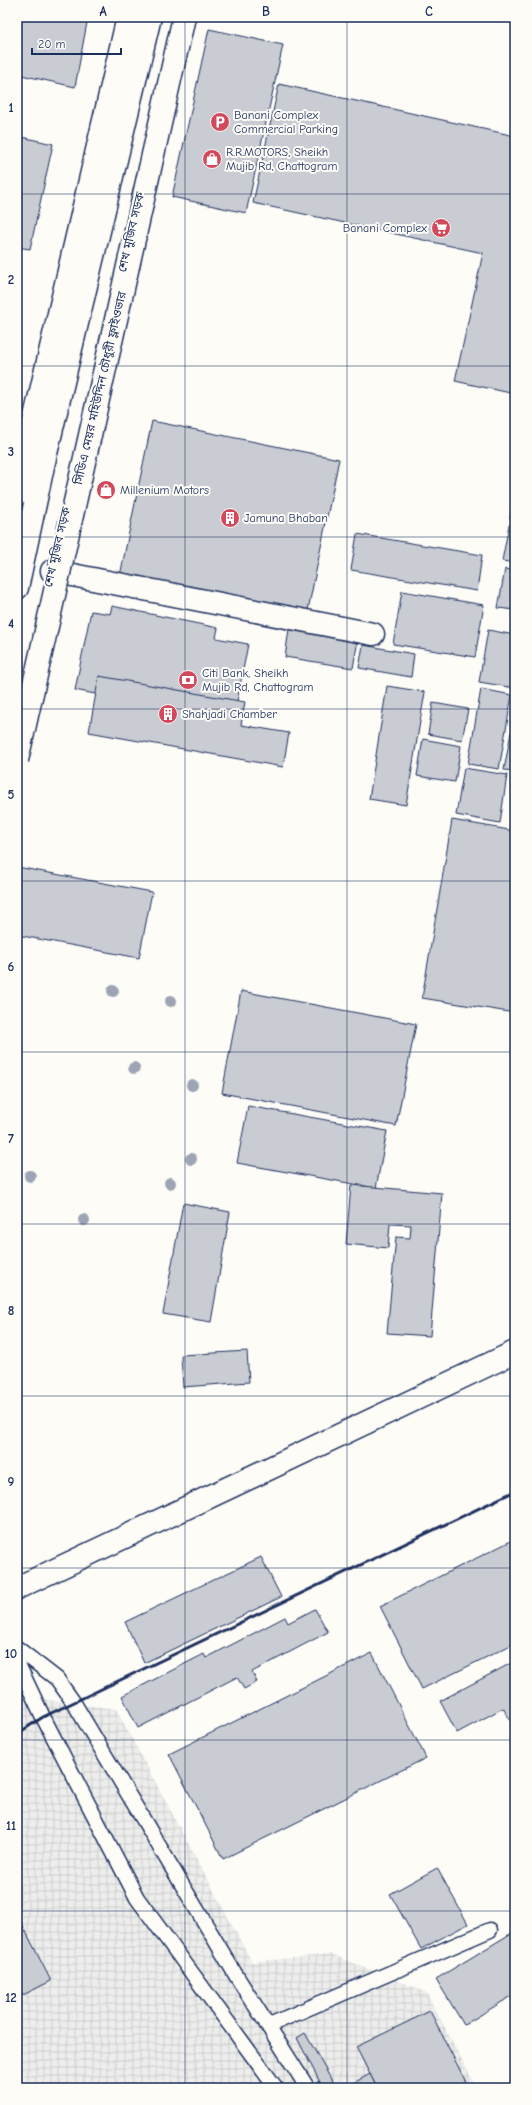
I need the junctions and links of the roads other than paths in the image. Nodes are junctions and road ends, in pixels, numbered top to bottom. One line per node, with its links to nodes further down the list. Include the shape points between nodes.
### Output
1 (128, 17): 5 (main road)
2 (150, 17): 7 (main road, via 43,466)
3 (180, 17): 6 (main road, শেখ মুজিব সড়ক)
4 (184, 17): 10 (main road, সিডিএ মেয়র মহিউদ্দিন চৌধুরী ফ্লাইওভার, bridge)
5 (17, 494)
6 (52, 571): 8 (main road); 9 (main road, শেখ মুজিব সড়ক)
7 (17, 588)
8 (373, 634)
9 (17, 727)
10 (17, 760)
11 (515, 1352): 12 (main road)
12 (17, 1588)
13 (17, 1648): 16 (lane, via 57,1679 74,1703)
14 (17, 1662): 18 (lane, via 137,1898)
15 (490, 1930): 16 (lane)
16 (267, 2026): 17 (lane)
17 (307, 2087)
18 (276, 2088)

